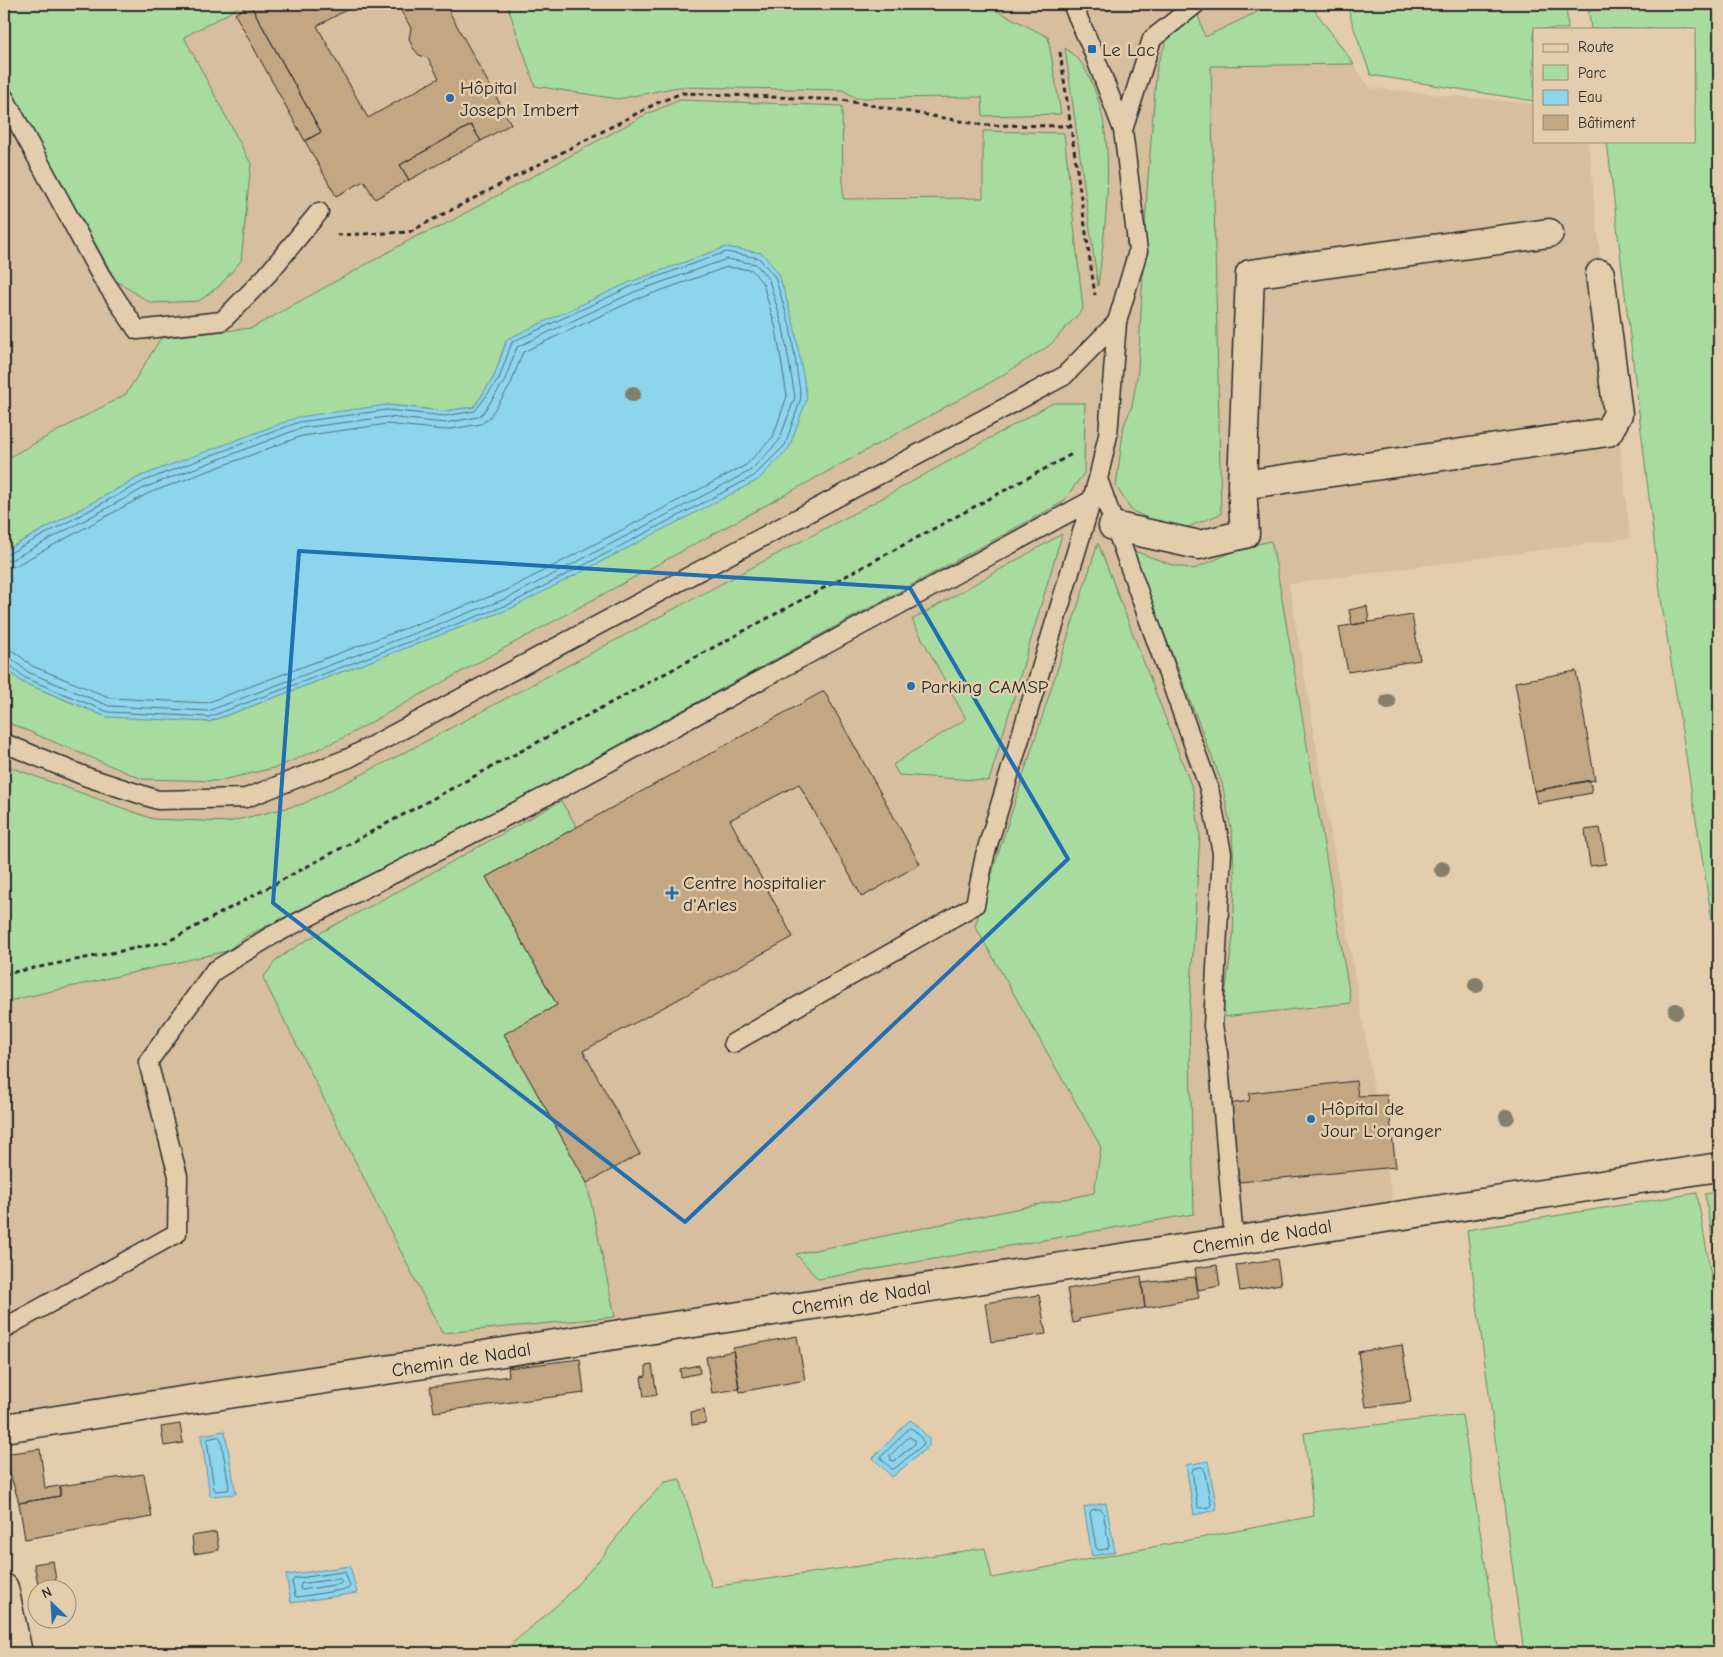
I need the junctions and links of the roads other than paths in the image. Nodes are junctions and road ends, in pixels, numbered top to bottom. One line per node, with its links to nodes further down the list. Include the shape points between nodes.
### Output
1 (1070, 4): 4 (lane, via 1081,21)
2 (1196, 4): 4 (lane, via 1152,40)
3 (4, 98): 5 (lane, via 101,276 137,330 222,321 267,275)
4 (1124, 130): 8 (lane, via 1138,251)
5 (319, 212)
6 (1549, 232): 10 (street, via 1250,274)
7 (1600, 274): 10 (street, via 1618,414 1608,432)
8 (1118, 322): 9 (lane, via 1108,435); 13 (lane, via 1064,376 349,758 246,798 158,800 87,777)
9 (1098, 479): 11 (lane); 12 (lane)
10 (1242, 485): 12 (street, via 1245,534 1198,545)
11 (1092, 500): 14 (lane, via 984,856 975,905); 17 (lane, via 556,791 271,936 214,971 148,1062 178,1176 177,1233)
12 (1113, 526): 16 (lane, via 1209,788 1222,853 1213,1026)
13 (4, 744)
14 (733, 1043)
15 (1719, 1167): 16 (street, Chemin de Nadal)
16 (1234, 1240): 18 (street, Chemin de Nadal)
17 (4, 1331)
18 (4, 1428)
19 (4, 1588): 20 (street)
20 (18, 1653)

